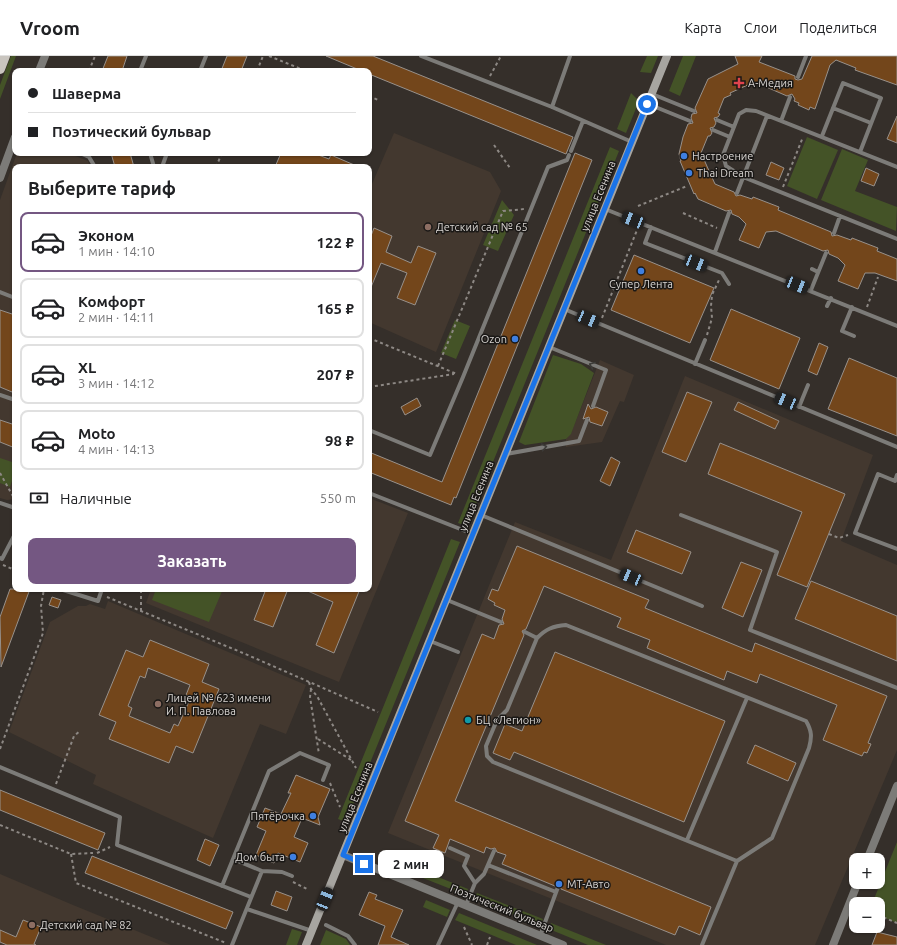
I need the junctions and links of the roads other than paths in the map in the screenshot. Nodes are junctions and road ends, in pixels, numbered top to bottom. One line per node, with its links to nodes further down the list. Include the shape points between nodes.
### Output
1 (5, 56): 9 (main road)
2 (45, 56): 10 (street)
3 (146, 56): 11 (lane)
4 (206, 56): 12 (lane)
5 (421, 56): 17 (lane)
6 (570, 56): 17 (lane)
7 (667, 56): 14 (street, улица Есенина)
8 (806, 56): 13 (lane)
9 (0, 68)
10 (40, 68)
11 (141, 68)
12 (201, 68)
13 (798, 77)
14 (652, 94): 16 (street, улица Есенина); 19 (lane)
15 (790, 97): 24 (lane)
16 (647, 104): 23 (lane); 30 (street, улица Есенина)
17 (552, 107): 22 (lane)
18 (833, 108): 25 (lane); 25 (lane, via 843,83 881,98); 28 (lane)
19 (694, 111)
20 (767, 116): 24 (lane); 26 (lane, via 746,110 739,114); 36 (lane)
21 (717, 120): 26 (lane)
22 (583, 121): 30 (lane); 68 (lane, via 567,160 548,166 430,454)
23 (690, 121)
24 (780, 121): 28 (lane)
25 (871, 123): 32 (lane)
26 (734, 127): 29 (lane)
27 (713, 130): 29 (lane)
28 (822, 136): 32 (lane)
29 (730, 137): 36 (lane, via 723,155 726,166)
30 (632, 142): 39 (street, улица Есенина)
31 (12, 145): 37 (street)
32 (860, 152): 35 (lane)
33 (87, 156): 34 (lane)
34 (93, 164)
35 (897, 167)
36 (743, 177): 38 (lane); 41 (lane)
37 (0, 178)
38 (737, 193)
39 (605, 209): 42 (lane); 56 (street, улица Есенина)
40 (730, 213): 45 (lane)
41 (840, 216): 43 (lane); 44 (lane)
42 (652, 227): 45 (lane); 49 (lane, via 645,243 722,273)
43 (834, 233)
44 (897, 239)
45 (714, 252): 50 (lane)
46 (826, 253): 48 (lane)
47 (812, 269): 48 (lane)
48 (818, 272): 50 (lane)
49 (728, 284)
50 (811, 290): 53 (lane)
51 (0, 292): 52 (lane)
52 (12, 297)
53 (831, 298): 54 (lane); 55 (lane)
54 (828, 306)
55 (852, 307): 57 (lane); 58 (lane, via 842,331)
56 (564, 309): 60 (street, улица Есенина); 61 (lane)
57 (897, 326)
58 (854, 336)
59 (706, 340): 61 (lane)
60 (549, 348): 65 (lane, one-way to 60, via 606,370); 70 (street, улица Есенина)
61 (695, 364): 66 (lane)
62 (808, 385): 66 (lane)
63 (0, 396): 64 (lane)
64 (12, 399)
65 (593, 406)
66 (799, 407): 69 (lane)
67 (587, 420): 70 (lane, one-way to 67, via 579,441)
68 (372, 431)
69 (897, 447)
70 (505, 454): 75 (street, улица Есенина)
71 (897, 475): 79 (lane, via 895,481 878,474 855,532)
72 (372, 494): 77 (lane)
73 (0, 503): 74 (lane)
74 (12, 507)
75 (481, 515): 77 (street, улица Есенина); 84 (lane)
76 (681, 515): 90 (lane, via 777,552 750,630)
77 (473, 534): 83 (street, улица Есенина)
78 (12, 539): 80 (lane)
79 (897, 549)
80 (0, 561)
81 (70, 592): 82 (lane, via 98,601)
82 (101, 592)
83 (447, 600): 85 (lane); 88 (street, улица Есенина)
84 (702, 606)
85 (501, 622)
86 (525, 632): 87 (lane)
87 (537, 638): 91 (lane, via 545,630 566,625); 95 (lane, via 507,710 497,720 486,746 487,756 493,762)
88 (430, 641): 89 (lane); 99 (street, улица Есенина)
89 (458, 652)
90 (897, 688)
91 (747, 698): 95 (lane); 101 (lane, via 806,722 811,729 812,739 772,838)
92 (0, 767): 108 (lane, via 120,817 117,845)
93 (323, 780): 100 (lane, via 329,765 300,753 269,771)
94 (897, 786): 98 (street)
95 (687, 840): 101 (lane)
96 (450, 848): 107 (lane, via 468,856 464,866)
97 (494, 850): 102 (lane)
98 (870, 853)
99 (343, 855): 113 (street, Поэтический бульвар); 117 (street, улица Есенина)
100 (233, 859): 104 (lane); 108 (lane)
101 (737, 861): 124 (lane)
102 (488, 864): 105 (lane); 107 (lane, via 484,874)
103 (507, 866): 105 (lane)
104 (262, 871): 106 (lane, via 282,872); 112 (lane)
105 (505, 871): 111 (lane)
106 (292, 876)
107 (475, 883): 114 (lane)
108 (222, 886): 112 (lane)
109 (558, 887): 111 (lane)
110 (855, 889): 125 (street)
111 (556, 892): 118 (lane)
112 (251, 898): 115 (lane)
113 (458, 902): 114 (street, Поэтический бульвар); 122 (lane)
114 (466, 906): 118 (street, Поэтический бульвар)
115 (247, 909): 117 (lane); 119 (lane)
116 (326, 925): 121 (lane, via 348,936)
117 (312, 932): 120 (street, улица Есенина)
118 (540, 936): 123 (street, Поэтический бульвар)
119 (231, 945)
120 (306, 945)
121 (355, 945)
122 (438, 945)
123 (563, 945)
124 (702, 945)
125 (833, 945)

